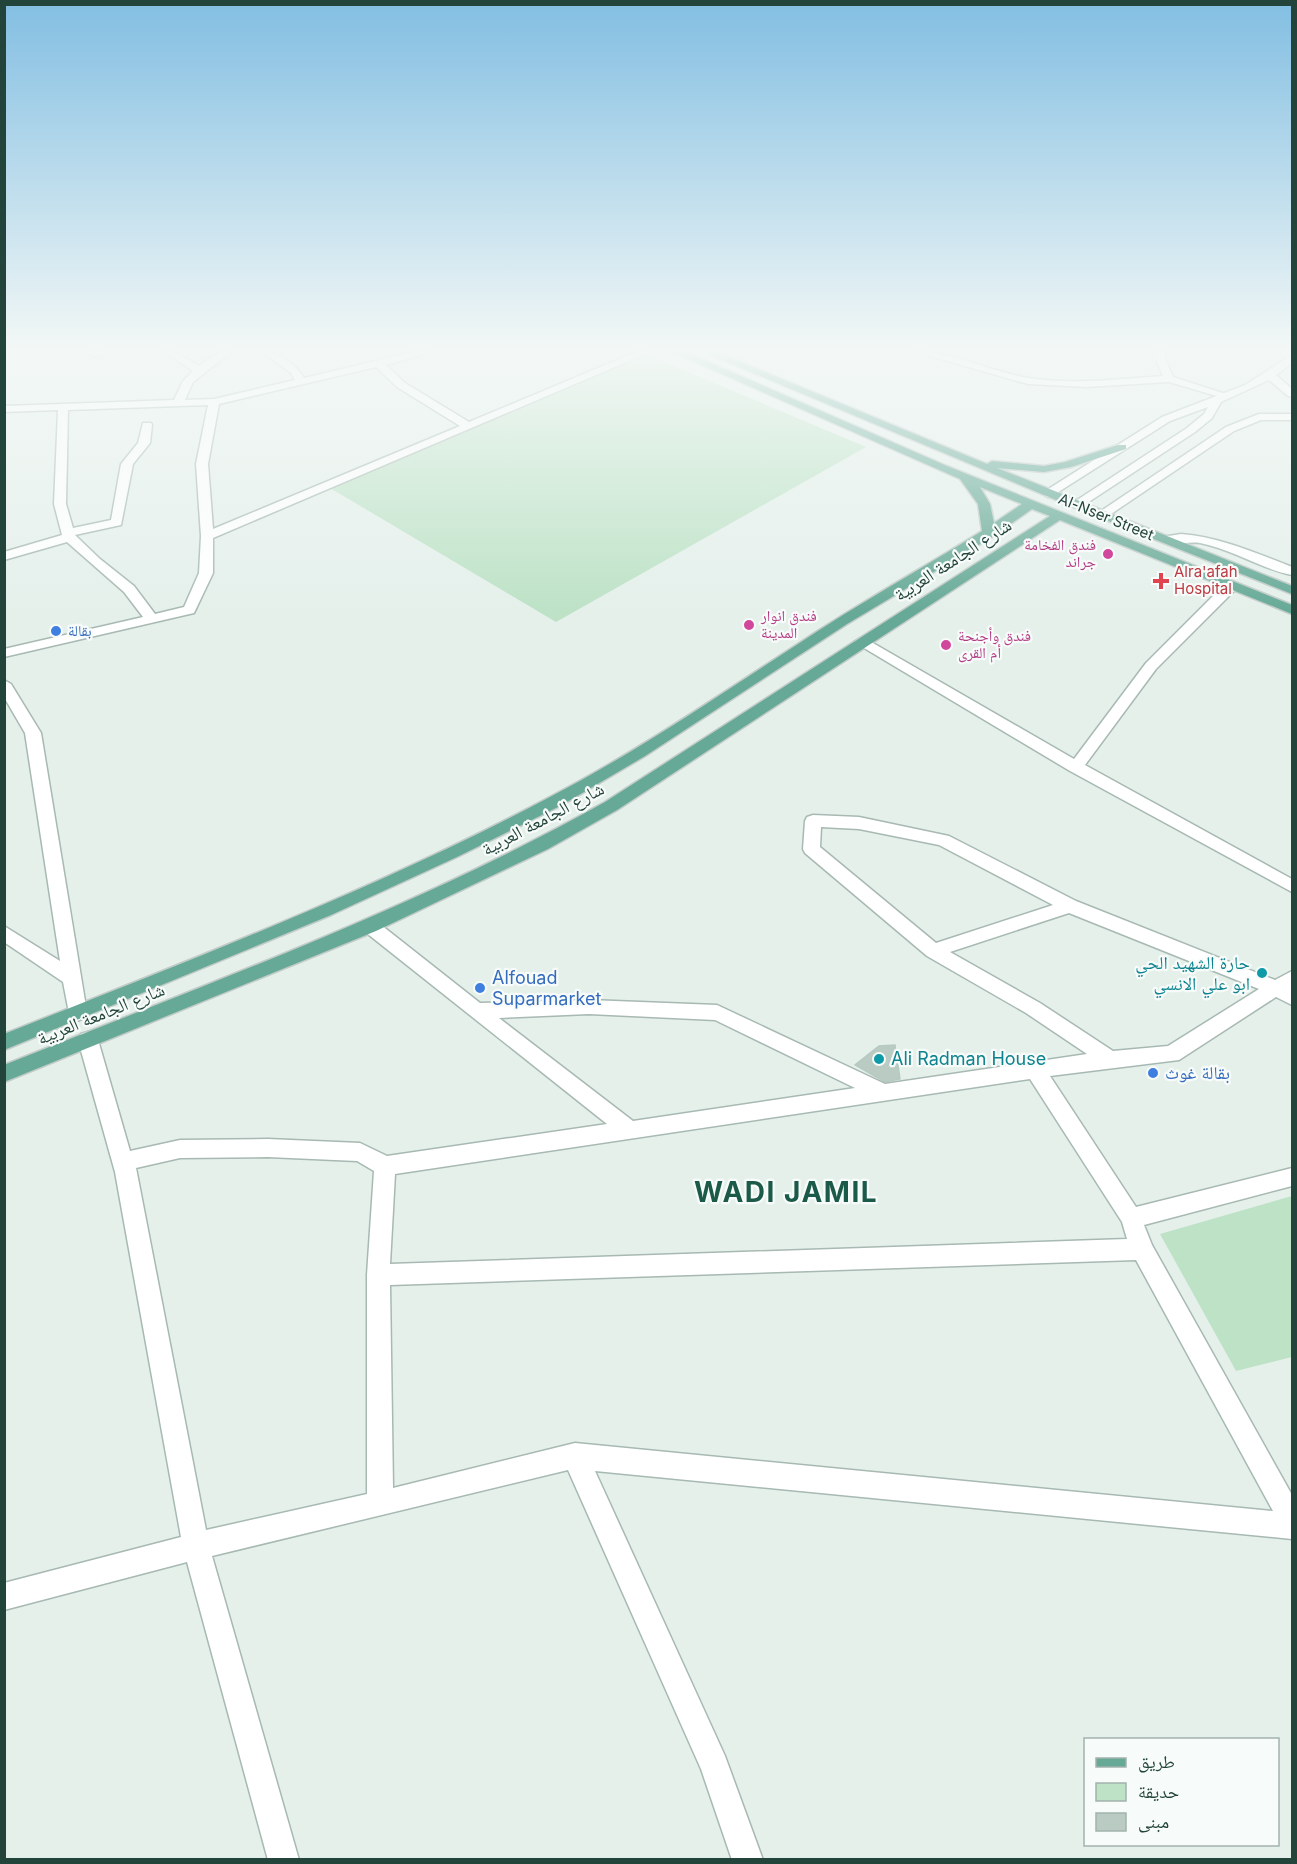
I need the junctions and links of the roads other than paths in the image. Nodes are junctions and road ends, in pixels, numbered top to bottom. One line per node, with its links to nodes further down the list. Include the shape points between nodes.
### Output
1 (62, 439): 21 (street, via 60,504)
2 (145, 439): 21 (street, via 127,464 117,522)
3 (207, 439): 22 (street, via 202,464)
4 (434, 439): 22 (street)
5 (874, 439): 10 (main road, Al-Nser Street)
6 (917, 439): 12 (main road, Al-Nser Street)
7 (1135, 439): 11 (street)
8 (1175, 439): 16 (street)
9 (1215, 439): 17 (street)
10 (879, 441): 13 (main road, Al-Nser Street)
11 (1122, 447): 12 (main road, via 1044,469); 14 (street)
12 (967, 461): 14 (main road, Al-Nser Street)
13 (943, 468): 15 (main road, Al-Nser Street); 20 (main road, via 967,481 981,496 987,505)
14 (1048, 493): 16 (main road, Al-Nser Street)
15 (1030, 504): 18 (main road, Al-Nser Street); 20 (main road, شارع الجامعة العربية)
16 (1077, 504): 17 (main road, Al-Nser Street)
17 (1104, 513): 23 (main road, Al-Nser Street)
18 (1058, 516): 19 (main road, Al-Nser Street); 24 (main road, شارع الجامعة العربية)
19 (1078, 524): 24 (main road); 27 (main road, Al-Nser Street)
20 (988, 534): 43 (main road, شارع الجامعة العربية, via 844,620 647,748 517,821 344,902)
21 (68, 535): 25 (street); 30 (street, via 129,589)
22 (207, 536): 30 (street, via 206,573 189,610)
23 (1166, 540): 26 (street, via 1203,540); 28 (main road, Al-Nser Street)
24 (1012, 545): 31 (main road, شارع الجامعة العربية)
25 (4, 556)
26 (1293, 572)
27 (1231, 586): 29 (main road, Al-Nser Street); 34 (street, via 1151,666)
28 (1293, 590)
29 (1293, 610)
30 (152, 619): 32 (street)
31 (861, 642): 34 (street); 37 (main road, شارع الجامعة العربية, via 611,806 511,860)
32 (4, 653)
33 (4, 684): 40 (street, via 33,733)
34 (1076, 767): 35 (street)
35 (1293, 886)
36 (1070, 906): 39 (street); 39 (street, via 943,840 859,823 813,821 811,849); 41 (street)
37 (370, 926): 42 (street); 44 (main road, شارع الجامعة العربية)
38 (4, 933): 40 (street)
39 (933, 951): 46 (street, via 1033,1008)
40 (71, 978): 43 (street)
41 (1287, 988): 46 (street, via 1172,1054)
42 (476, 1011): 49 (street, via 589,1007 717,1013); 50 (street)
43 (77, 1013): 45 (main road, شارع الجامعة العربية)
44 (88, 1040): 48 (main road, شارع الجامعة العربية); 51 (street)
45 (4, 1042)
46 (1110, 1059): 47 (street)
47 (1035, 1070): 49 (street); 54 (street)
48 (4, 1074)
49 (882, 1092): 50 (street)
50 (630, 1130): 52 (street)
51 (123, 1162): 52 (street, via 180,1149 268,1148 360,1152); 61 (street)
52 (385, 1166): 56 (street)
53 (1293, 1178): 54 (street)
54 (1131, 1218): 55 (street)
55 (1142, 1250): 56 (street); 59 (street)
56 (378, 1275): 58 (street)
57 (575, 1456): 58 (street); 60 (street); 64 (street, via 715,1766)
58 (381, 1504): 61 (street)
59 (1293, 1520)
60 (1293, 1526)
61 (196, 1546): 62 (street); 63 (street)
62 (4, 1597)
63 (284, 1860)
64 (748, 1860)

